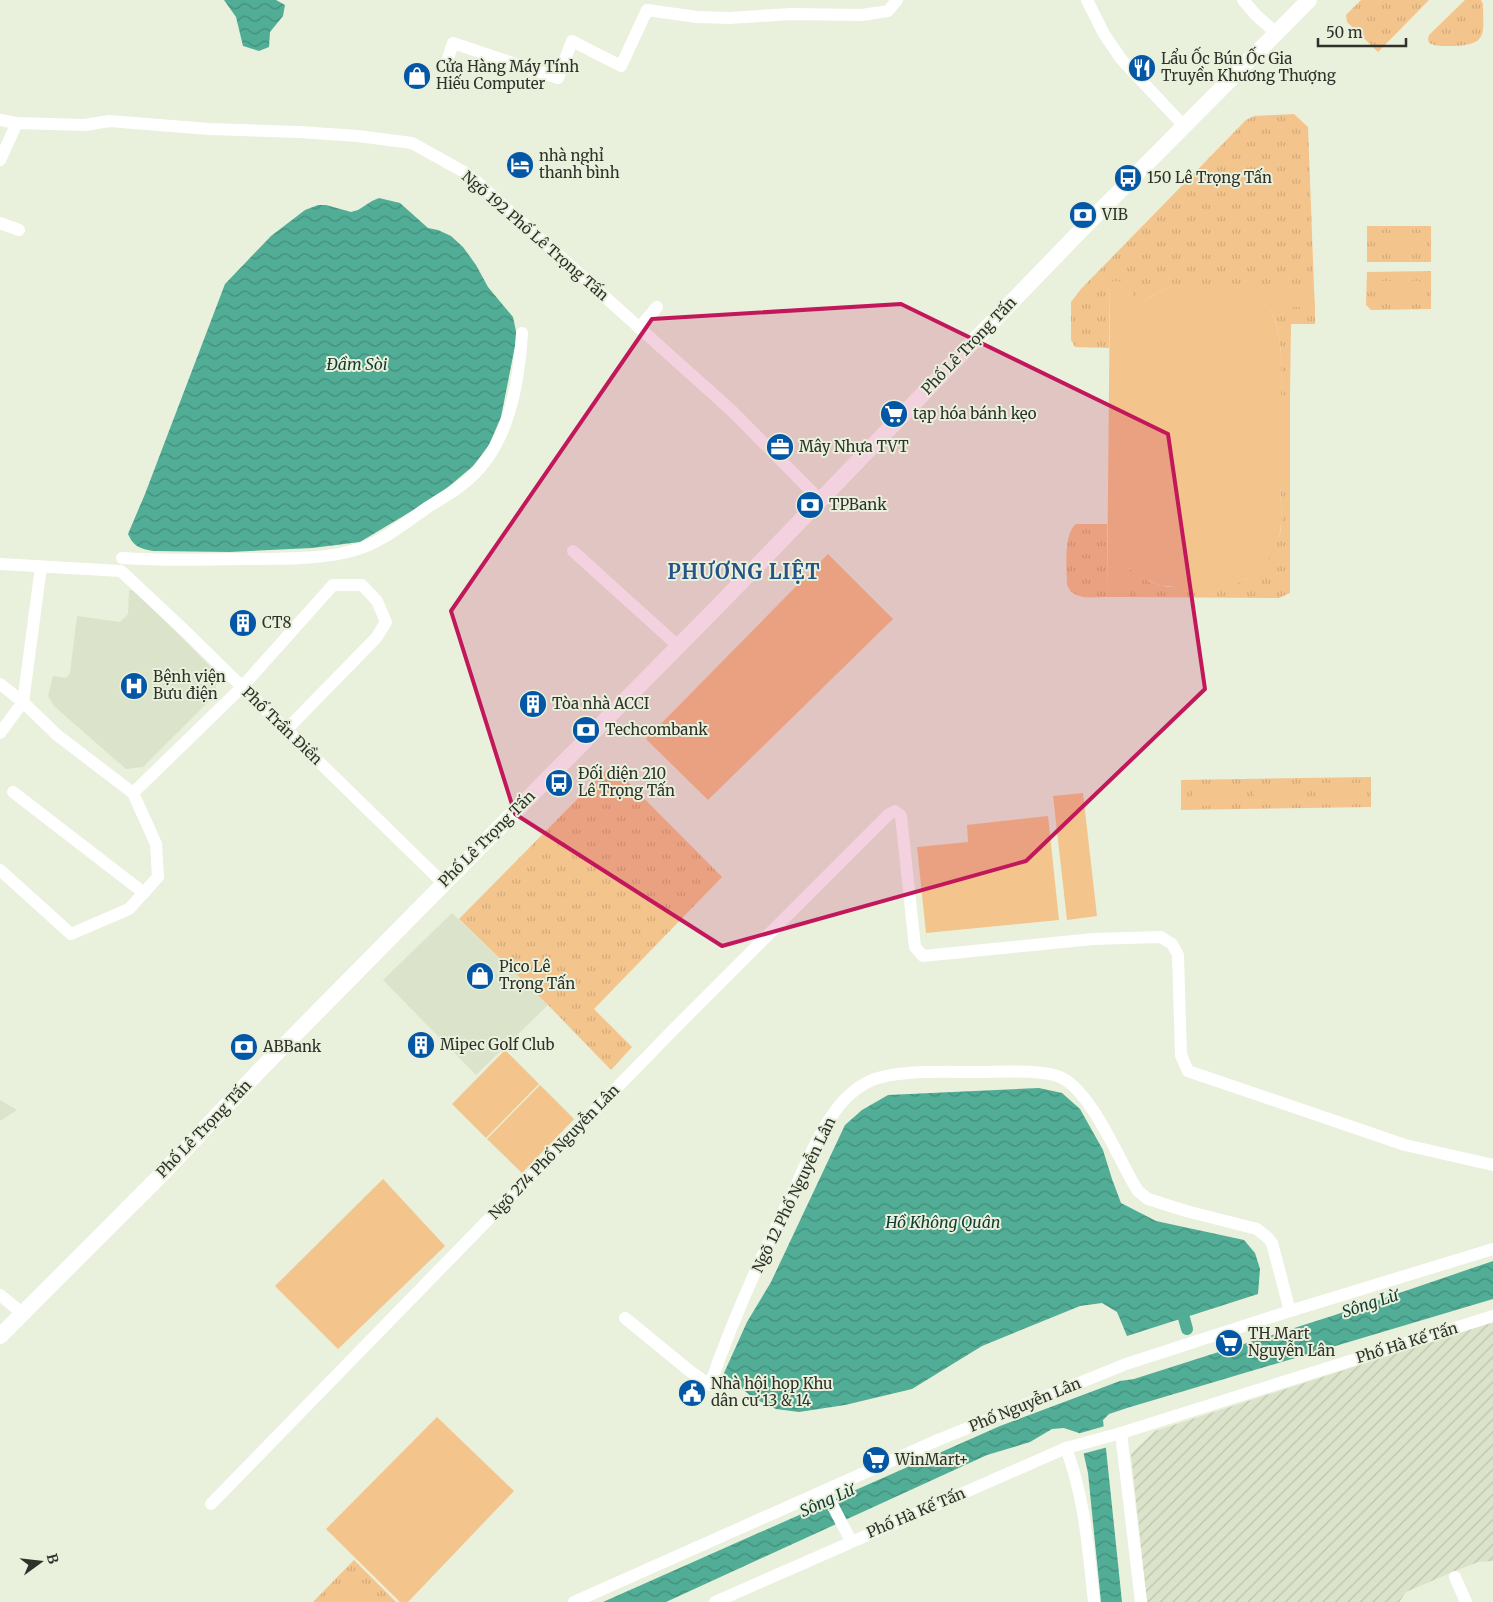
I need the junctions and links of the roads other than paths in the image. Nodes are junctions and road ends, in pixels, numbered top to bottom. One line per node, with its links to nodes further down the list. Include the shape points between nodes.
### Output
1 (897, 0): 6 (street, via 888,11 862,15 697,17 648,10 621,66 572,41 558,78 453,43)
2 (1086, 0): 9 (street, via 1121,59)
3 (1243, 0): 5 (street)
4 (1309, 0): 5 (main road, Phố Lê Trọng Tấn)
5 (1276, 33): 9 (main road, Phố Lê Trọng Tấn)
6 (447, 61)
7 (0, 120): 8 (street, Ngõ 192 Phố Lê Trọng Tấn)
8 (17, 123): 10 (street); 14 (street, Ngõ 192 Phố Lê Trọng Tấn, via 85,125 109,122 348,135 412,143 476,181)
9 (1184, 126): 16 (main road, Phố Lê Trọng Tấn)
10 (0, 160)
11 (0, 223): 12 (street)
12 (19, 230)
13 (657, 307): 14 (street)
14 (639, 328): 16 (street, Ngõ 192 Phố Lê Trọng Tấn, via 732,411)
15 (522, 333): 18 (street, via 521,359 511,407 498,442 486,460 469,479 375,542 353,550 292,559)
16 (820, 500): 21 (main road, Phố Lê Trọng Tấn)
17 (573, 551): 21 (street)
18 (122, 558)
19 (0, 564): 20 (street, Phố Trần Điền)
20 (41, 567): 23 (street, Phố Trần Điền, via 121,571); 24 (street)
21 (678, 646): 30 (main road, Phố Lê Trọng Tấn)
22 (0, 684): 24 (street)
23 (242, 687): 25 (street, Phố Trần Điền); 25 (street, via 333,585 362,585 377,601 386,622 376,638); 28 (street)
24 (23, 702): 26 (street); 28 (street, via 57,735)
25 (286, 730): 30 (street, Phố Trần Điền)
26 (0, 733)
27 (13, 792): 31 (street)
28 (133, 793): 31 (street, via 156,844 158,877)
29 (0, 870): 31 (street, via 71,934 129,909)
30 (443, 883): 36 (main road, Phố Lê Trọng Tấn)
31 (144, 892)
32 (1493, 1165): 43 (street, Ngõ 274 Phố Nguyễn Lân, via 1405,1146 1188,1071 1181,1055 1178,955 1172,944 1162,937 1093,939 922,956 915,947 901,816 896,811 889,814 790,912)
33 (1493, 1249): 35 (street, Phố Nguyễn Lân)
34 (0, 1295): 36 (street)
35 (1290, 1311): 38 (street, Ngõ 12 Phố Nguyễn Lân, via 1272,1243 1267,1237 1250,1226 1148,1199 1132,1182 1088,1100 1060,1077 1032,1072 920,1073 888,1075 866,1082 845,1098 830,1118 755,1273 710,1385); 42 (street, Phố Nguyễn Lân, via 1126,1364 847,1479)
36 (22, 1313): 39 (main road, Phố Lê Trọng Tấn)
37 (1493, 1316): 40 (street, Phố Hà Kế Tấn)
38 (624, 1318)
39 (0, 1336)
40 (1121, 1433): 41 (street, Phố Hà Kế Tấn); 49 (street)
41 (1066, 1448): 44 (street, Phố Hà Kế Tấn); 48 (street, via 1084,1514)
42 (826, 1494): 44 (street); 46 (street, Phố Nguyễn Lân)
43 (211, 1504)
44 (848, 1537): 47 (street, Phố Hà Kế Tấn)
45 (1455, 1577): 50 (street)
46 (574, 1602)
47 (715, 1602)
48 (1094, 1602)
49 (1140, 1602)
50 (1466, 1602)

